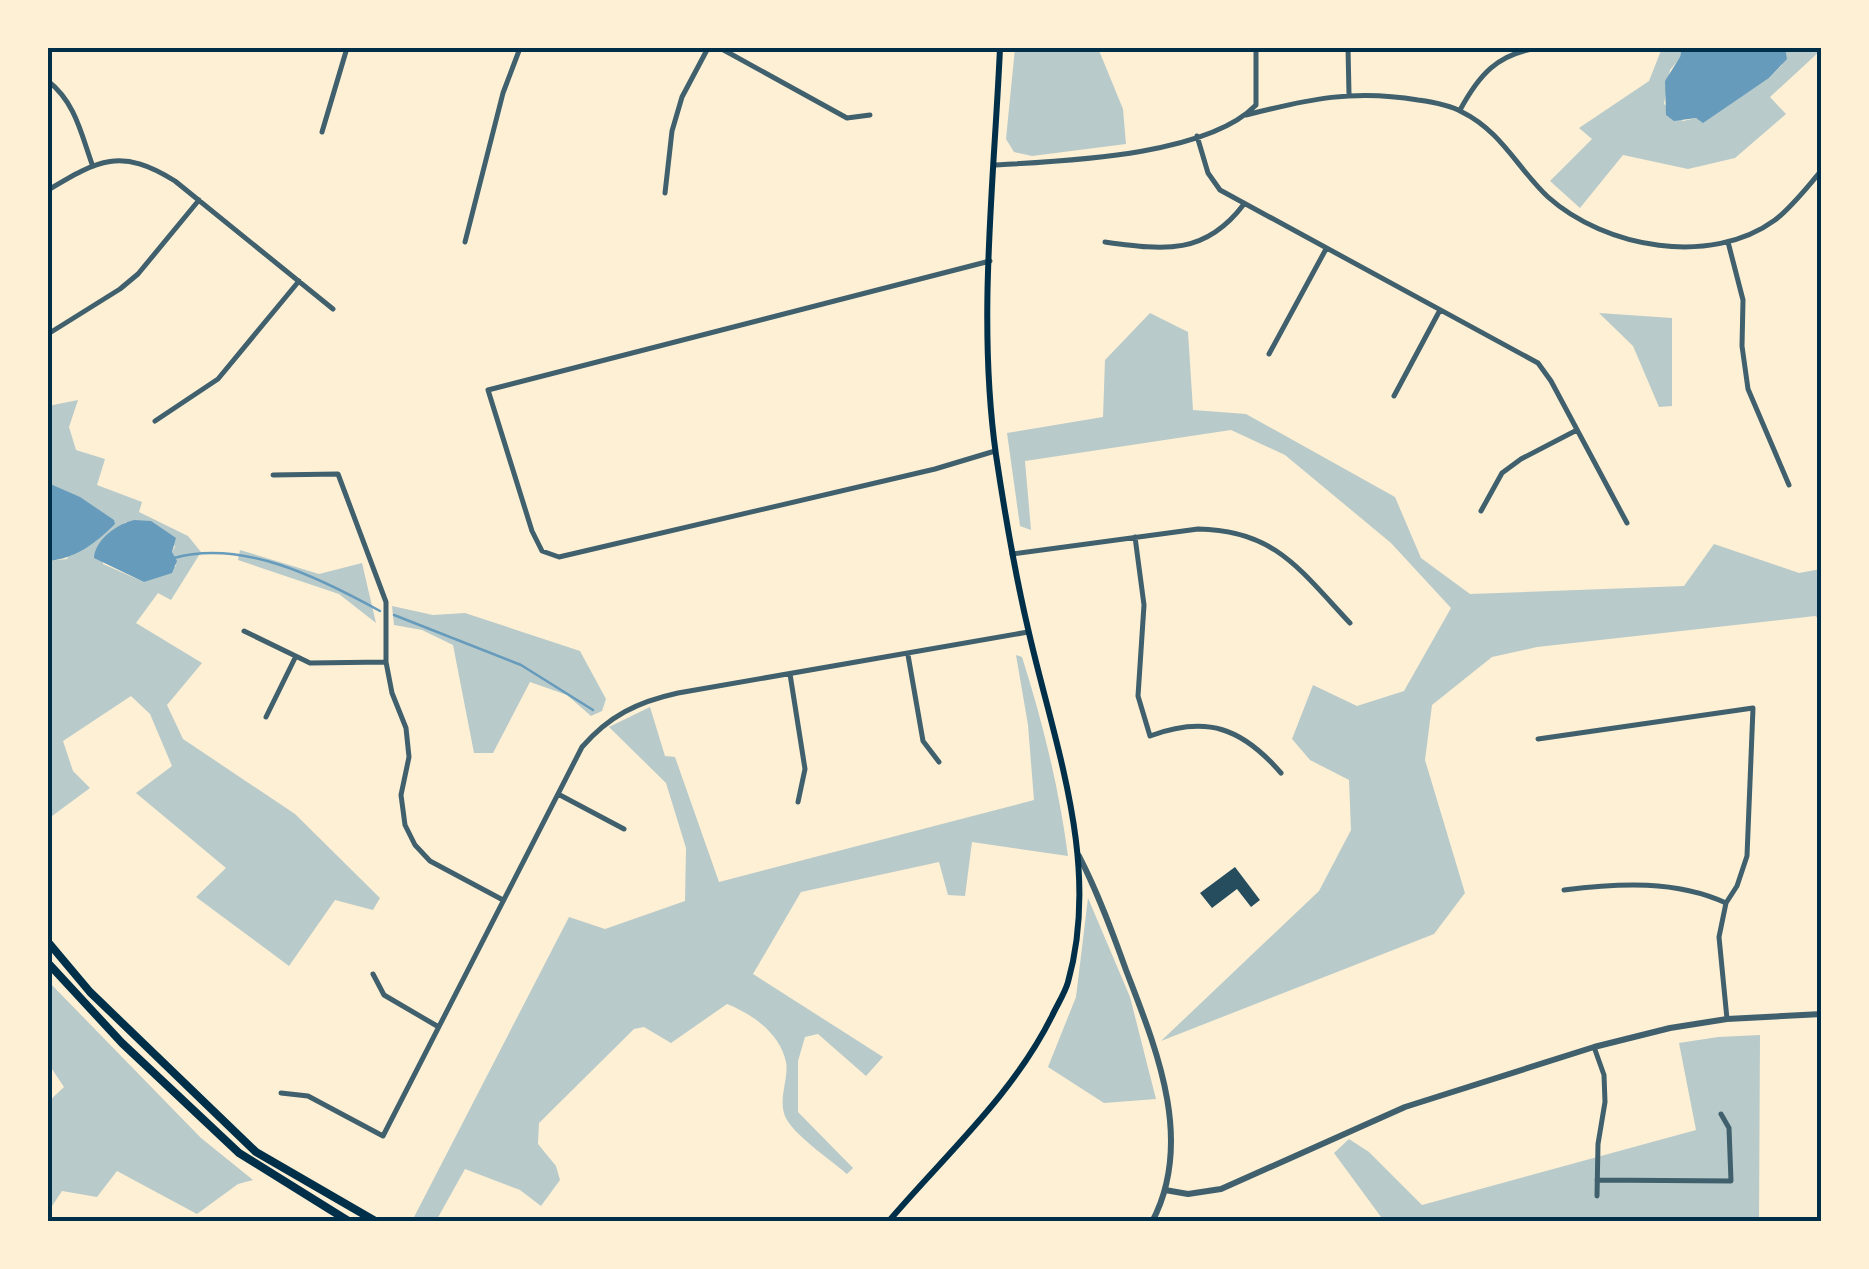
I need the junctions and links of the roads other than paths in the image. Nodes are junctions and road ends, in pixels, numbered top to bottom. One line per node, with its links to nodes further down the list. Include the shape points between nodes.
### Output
1 (347, 48): 14 (street)
2 (520, 48): 23 (street)
3 (708, 48): 20 (street, via 682,97)
4 (720, 48): 12 (street, via 847,118)
5 (1000, 48): 17 (main road)
6 (1256, 48): 13 (street, via 1258,93)
7 (1348, 48): 10 (street)
8 (1538, 48): 11 (street, via 1488,67)
9 (48, 81): 16 (street, via 75,113)
10 (1350, 94): 11 (street, via 1386,94); 13 (street)
11 (1460, 110): 25 (street, via 1486,127 1549,198 1578,218 1662,246)
12 (870, 114)
13 (1246, 115): 15 (street)
14 (322, 132)
15 (1197, 136): 17 (street, via 1130,152); 22 (street, via 1208,173 1220,190)
16 (92, 164): 19 (street); 21 (street, via 150,166)
17 (995, 165): 27 (main road)
18 (1822, 170): 25 (street, via 1776,220)
19 (48, 190)
20 (665, 193)
21 (198, 200): 28 (street); 31 (street, via 138,274)
22 (1244, 204): 24 (street, via 1214,237 1156,249); 26 (street)
23 (465, 242)
24 (1105, 242)
25 (1728, 242): 38 (street, via 1743,300 1748,389)
26 (1326, 249): 30 (street); 32 (street)
27 (990, 260): 36 (main road); 36 (street, via 488,390 532,531 542,551 559,557)
28 (299, 281): 29 (street); 34 (street, via 218,379)
29 (333, 308)
30 (1440, 310): 33 (street); 35 (street, via 1538,363)
31 (48, 334)
32 (1269, 354)
33 (1394, 396)
34 (156, 422)
35 (1577, 430): 39 (street, via 1502,473); 40 (street)
36 (996, 451): 42 (main road)
37 (273, 474): 48 (street, via 338,474 386,602)
38 (1790, 485)
39 (1481, 511)
40 (1627, 524)
41 (1135, 537): 42 (street); 43 (street, via 1198,529 1254,537 1278,550); 53 (street, via 1144,605 1138,696 1150,736 1185,726 1226,730 1263,752)
42 (1012, 554): 45 (main road)
43 (1350, 623)
44 (244, 631): 47 (street)
45 (1029, 632): 46 (street); 57 (main road)
46 (908, 654): 49 (street); 52 (street, via 923,741)
47 (295, 658): 48 (street, via 326,665); 50 (street)
48 (386, 662): 59 (street, via 406,728 405,826 430,860)
49 (790, 674): 54 (street, via 646,700 625,710 582,747); 55 (street, via 804,769)
50 (266, 717)
51 (1538, 739): 60 (street, via 1753,708 1747,856)
52 (939, 762)
53 (1281, 773)
54 (558, 794): 56 (street); 59 (street)
55 (798, 802)
56 (624, 828)
57 (1079, 856): 73 (street, via 1158,1054 1168,1110); 77 (main road, via 1068,983 1034,1052)
58 (1564, 890): 60 (street, via 1677,886)
59 (502, 900): 66 (street)
60 (1726, 903): 65 (street, via 1719,937)
61 (48, 942): 76 (main road, via 90,992 256,1152)
62 (48, 963): 75 (main road, via 239,1153)
63 (373, 974): 66 (street, via 384,995)
64 (1821, 1014): 65 (street); 67 (street)
65 (1727, 1019): 68 (street)
66 (437, 1026): 69 (street, via 383,1136 308,1096)
67 (1822, 1035)
68 (1594, 1047): 72 (street, via 1605,1102); 73 (street, via 1405,1106 1221,1189)
69 (281, 1092)
70 (1721, 1114): 72 (street, via 1730,1128 1730,1181)
71 (1822, 1153): 79 (street)
72 (1597, 1180): 74 (street)
73 (1165, 1190): 78 (street)
74 (1596, 1196)
75 (350, 1222)
76 (377, 1222)
77 (888, 1222)
78 (1152, 1222)
79 (1821, 1222)

